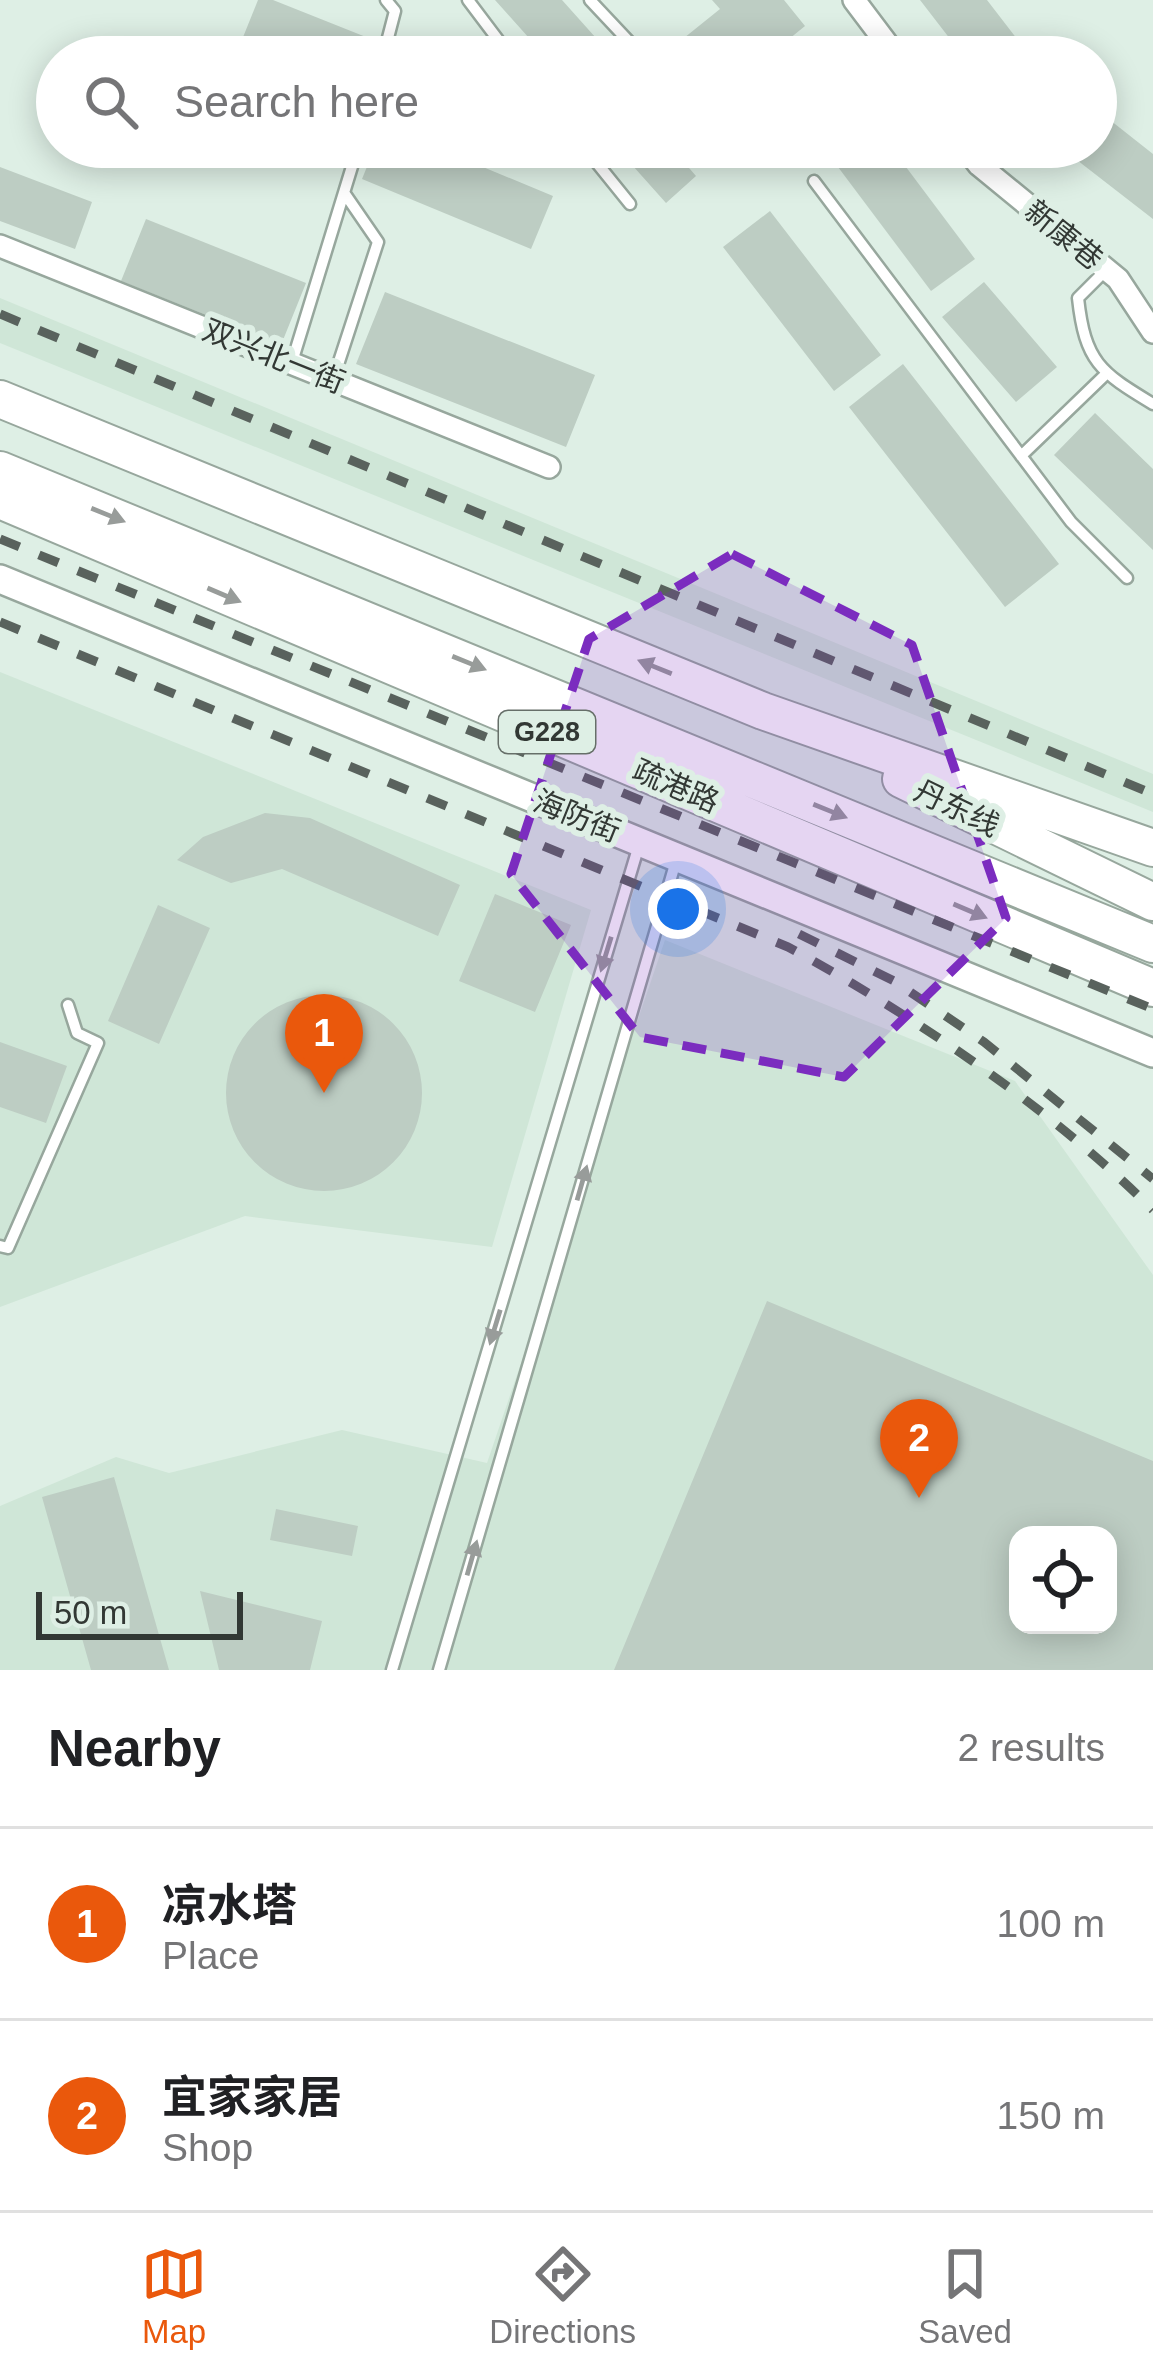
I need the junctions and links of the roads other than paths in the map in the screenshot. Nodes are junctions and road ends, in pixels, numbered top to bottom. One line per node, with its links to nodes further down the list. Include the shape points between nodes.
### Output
1 (386, 0): 5 (lane, via 395,10)
2 (468, 0): 6 (lane)
3 (590, 0): 7 (lane)
4 (854, 0): 8 (street)
5 (388, 36)
6 (495, 36)
7 (624, 36)
8 (881, 36)
9 (352, 168): 13 (lane)
10 (601, 168): 14 (lane)
11 (983, 168): 16 (street, 新康巷)
12 (814, 181): 23 (lane)
13 (345, 194): 18 (lane); 20 (lane, via 378,242)
14 (630, 205)
15 (0, 245): 18 (street, 双兴北一街)
16 (1106, 269): 17 (street, 新康巷); 19 (lane, via 1078,298 1082,337)
17 (1153, 332)
18 (291, 363): 20 (street, 双兴北一街)
19 (1105, 375): 22 (lane); 23 (lane)
20 (333, 380): 24 (street, 双兴北一街)
21 (0, 400): 29 (highway, one-way to 21)
22 (1153, 404)
23 (1022, 456): 27 (lane, via 1071,523)
24 (549, 467)
25 (0, 470): 34 (highway, 疏港路, one-way to 34)
26 (0, 500): 35 (highway, 疏港路 / G228, one-way to 35)
27 (1127, 578)
28 (0, 579): 30 (street, 海防街)
29 (763, 711): 31 (highway); 33 (highway, 丹东线)
30 (640, 842): 32 (street, 海防街); 39 (lane, one-way to 39)
31 (1150, 847)
32 (677, 857): 37 (street, 海防街); 40 (lane, one-way to 32)
33 (1153, 902)
34 (1153, 944)
35 (1153, 988)
36 (68, 1005): 38 (lane, via 76,1033 98,1043 8,1248)
37 (1153, 1053)
38 (0, 1246)
39 (392, 1670)
40 (440, 1670)

